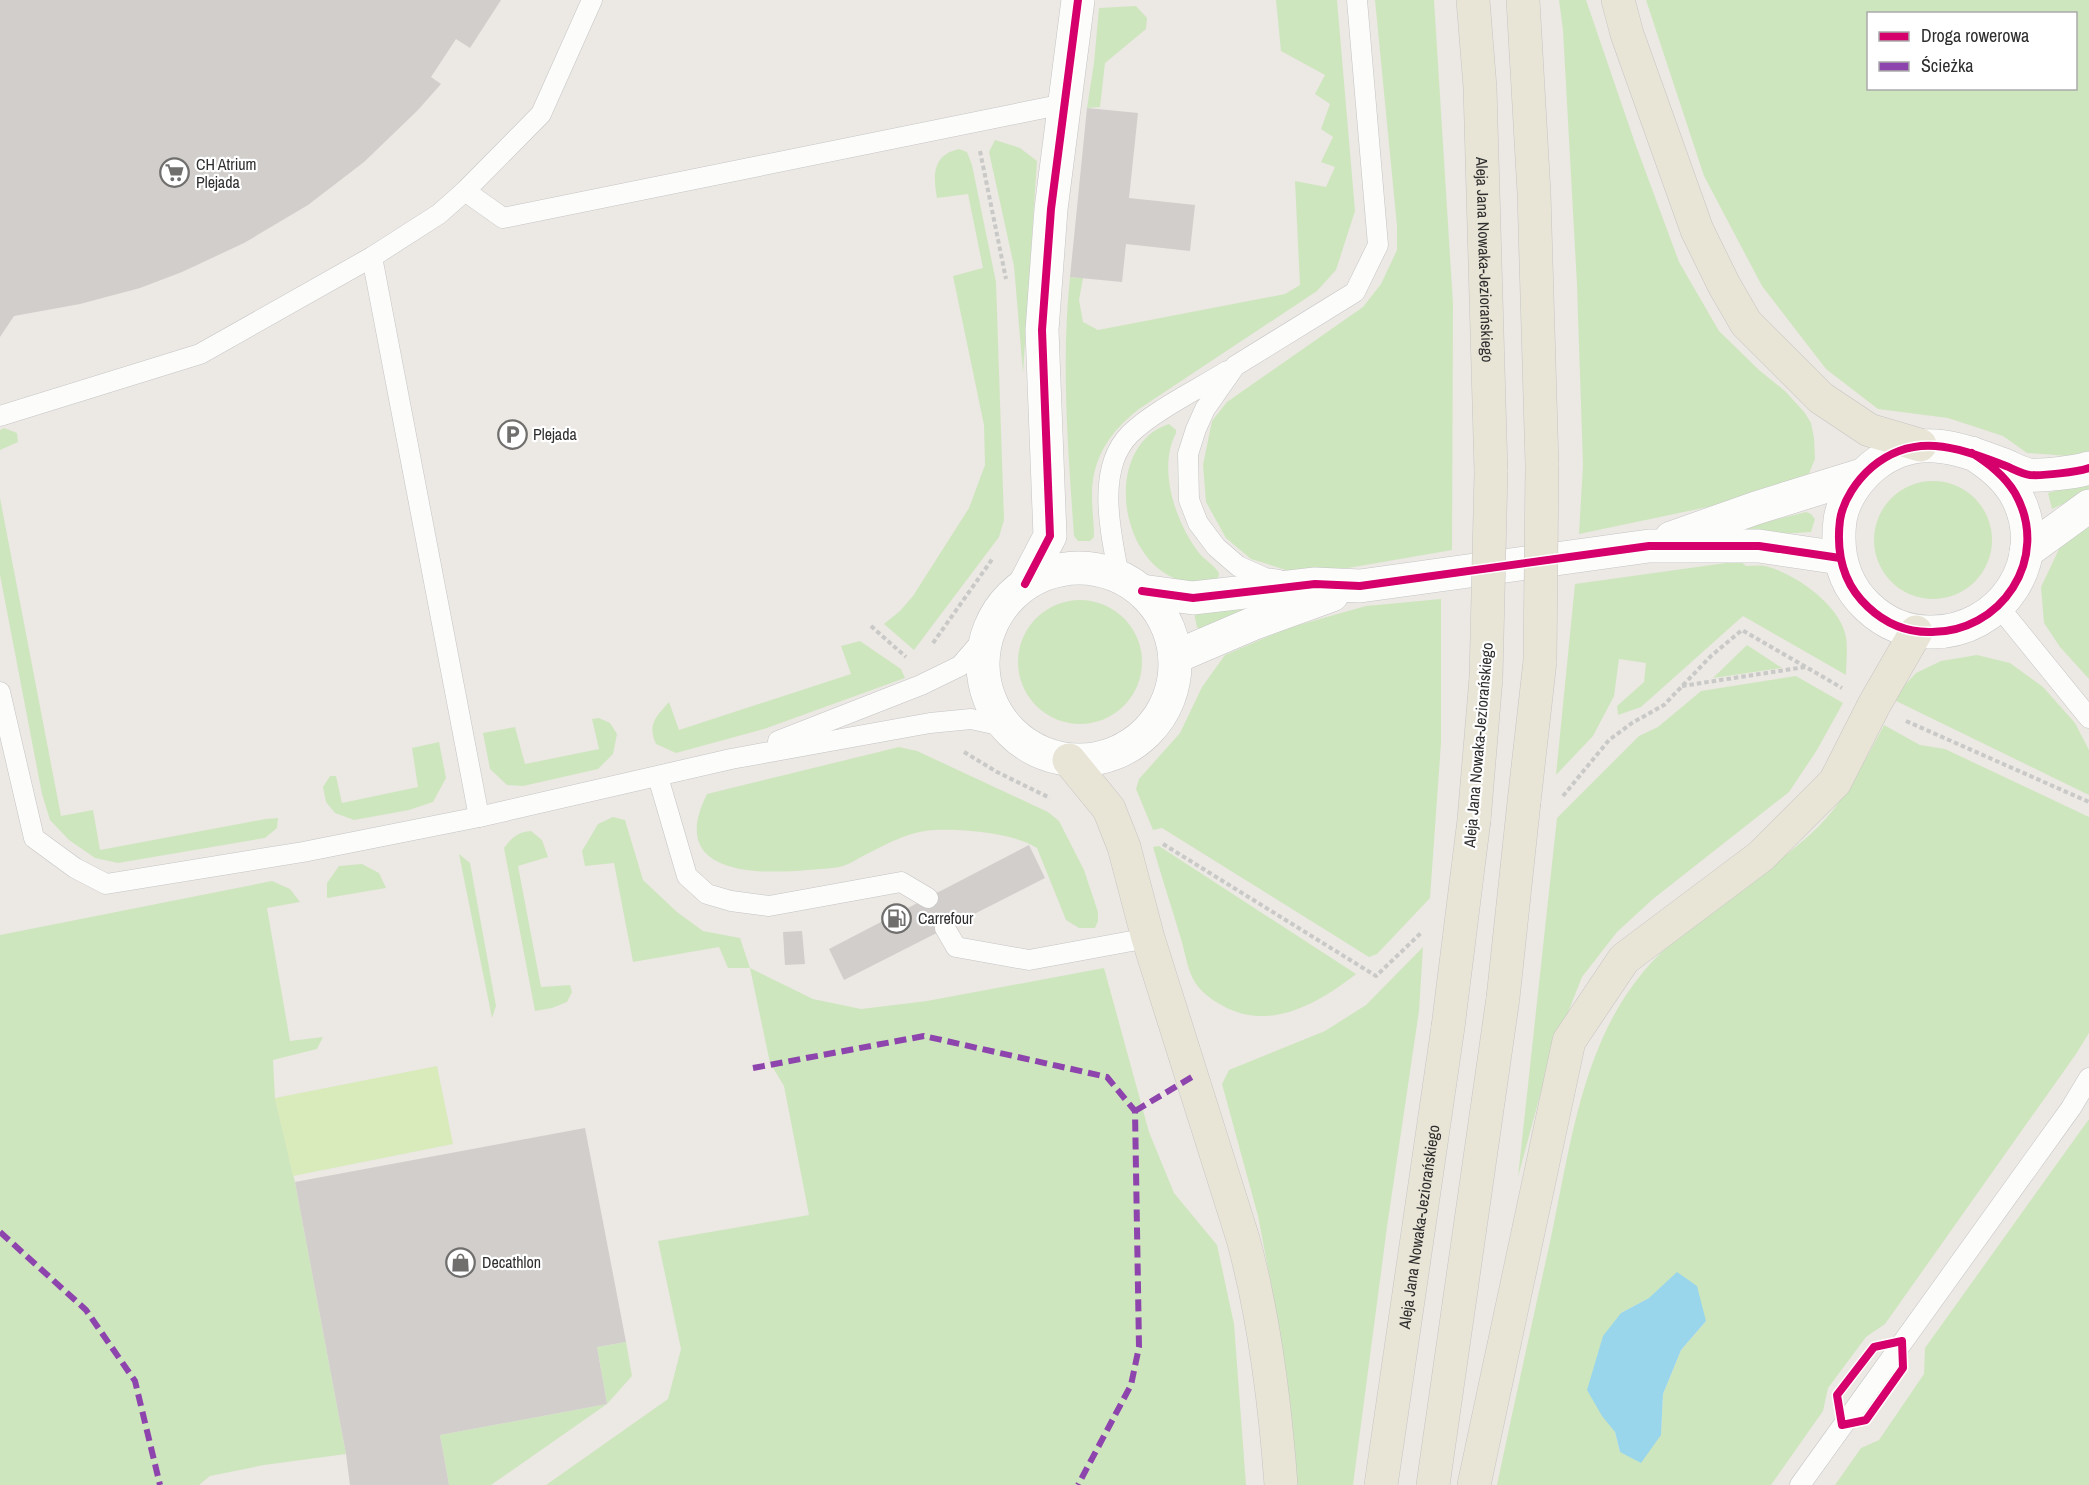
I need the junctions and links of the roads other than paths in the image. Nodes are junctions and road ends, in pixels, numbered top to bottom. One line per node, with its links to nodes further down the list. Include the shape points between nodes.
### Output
1 (592, 0): 8 (lane, via 540,114)
2 (1078, 0): 7 (street)
3 (1357, 0): 10 (lane, via 1378,245 1355,292)
4 (1473, 0): 40 (main road, Aleja Jana Nowaka-Jeziorańskiego, bridge, via 1480,87 1491,472 1486,678 1474,820 1448,1026)
5 (1523, 0): 41 (main road, bridge, via 1534,193 1542,465 1540,662 1503,998)
6 (1618, 0): 12 (main road, via 1697,230 1746,323 1821,398 1869,430)
7 (1064, 104): 8 (lane, via 503,218); 20 (street, via 1042,330 1050,536)
8 (465, 191): 9 (lane, via 439,214)
9 (372, 257): 11 (lane, via 200,354); 34 (lane)
10 (1235, 366): 21 (lane, via 1154,415 1128,436 1116,457 1108,487 1109,525); 22 (lane, via 1196,429 1188,454 1189,500 1198,524 1238,566 1264,578)
11 (0, 416)
12 (1920, 445): 13 (street); 15 (street, via 1879,461)
13 (1972, 453): 14 (street, via 2030,475); 18 (street, via 1997,470 2015,494 2027,532)
14 (2089, 468)
15 (1862, 475): 17 (street); 19 (street, via 1841,514)
16 (2089, 506): 18 (street)
17 (1649, 546): 19 (street, via 1759,546); 23 (street)
18 (2026, 552): 24 (street, via 2012,591)
19 (1840, 558): 25 (street, via 1847,580 1875,614 1894,626)
20 (1025, 584): 21 (street, via 1071,567 1095,569); 26 (street, via 1008,598)
21 (1131, 584): 22 (street, via 1193,598); 27 (street, via 1159,610 1170,632)
22 (1315, 584): 23 (street)
23 (1360, 586): 27 (street, via 1252,624)
24 (1999, 607): 25 (street, via 1974,624 1946,633); 29 (lane)
25 (1916, 632): 42 (main road, via 1835,782 1761,856 1624,959 1569,1041)
26 (986, 636): 30 (street, via 984,684 991,706); 31 (lane, via 960,666 921,685)
27 (1175, 657): 32 (street, via 1174,681 1155,725 1116,754 1093,760)
28 (0, 692): 34 (lane, via 34,838 75,868 106,884 303,852)
29 (2089, 718)
30 (1004, 726): 31 (lane, via 971,719 930,723); 32 (street, via 1032,749)
31 (731, 759): 33 (lane)
32 (1069, 760): 37 (main road, via 1109,809 1124,847)
33 (658, 777): 34 (lane); 35 (lane, via 687,876 707,894 770,906 901,882)
34 (479, 817)
35 (928, 898)
36 (945, 928): 37 (lane, via 956,947 1029,960)
37 (1148, 938): 39 (main road, via 1254,1280 1276,1416)
38 (2089, 1078): 43 (lane)
39 (1281, 1485)
40 (1381, 1485)
41 (1433, 1485)
42 (1474, 1485)
43 (1800, 1485)

